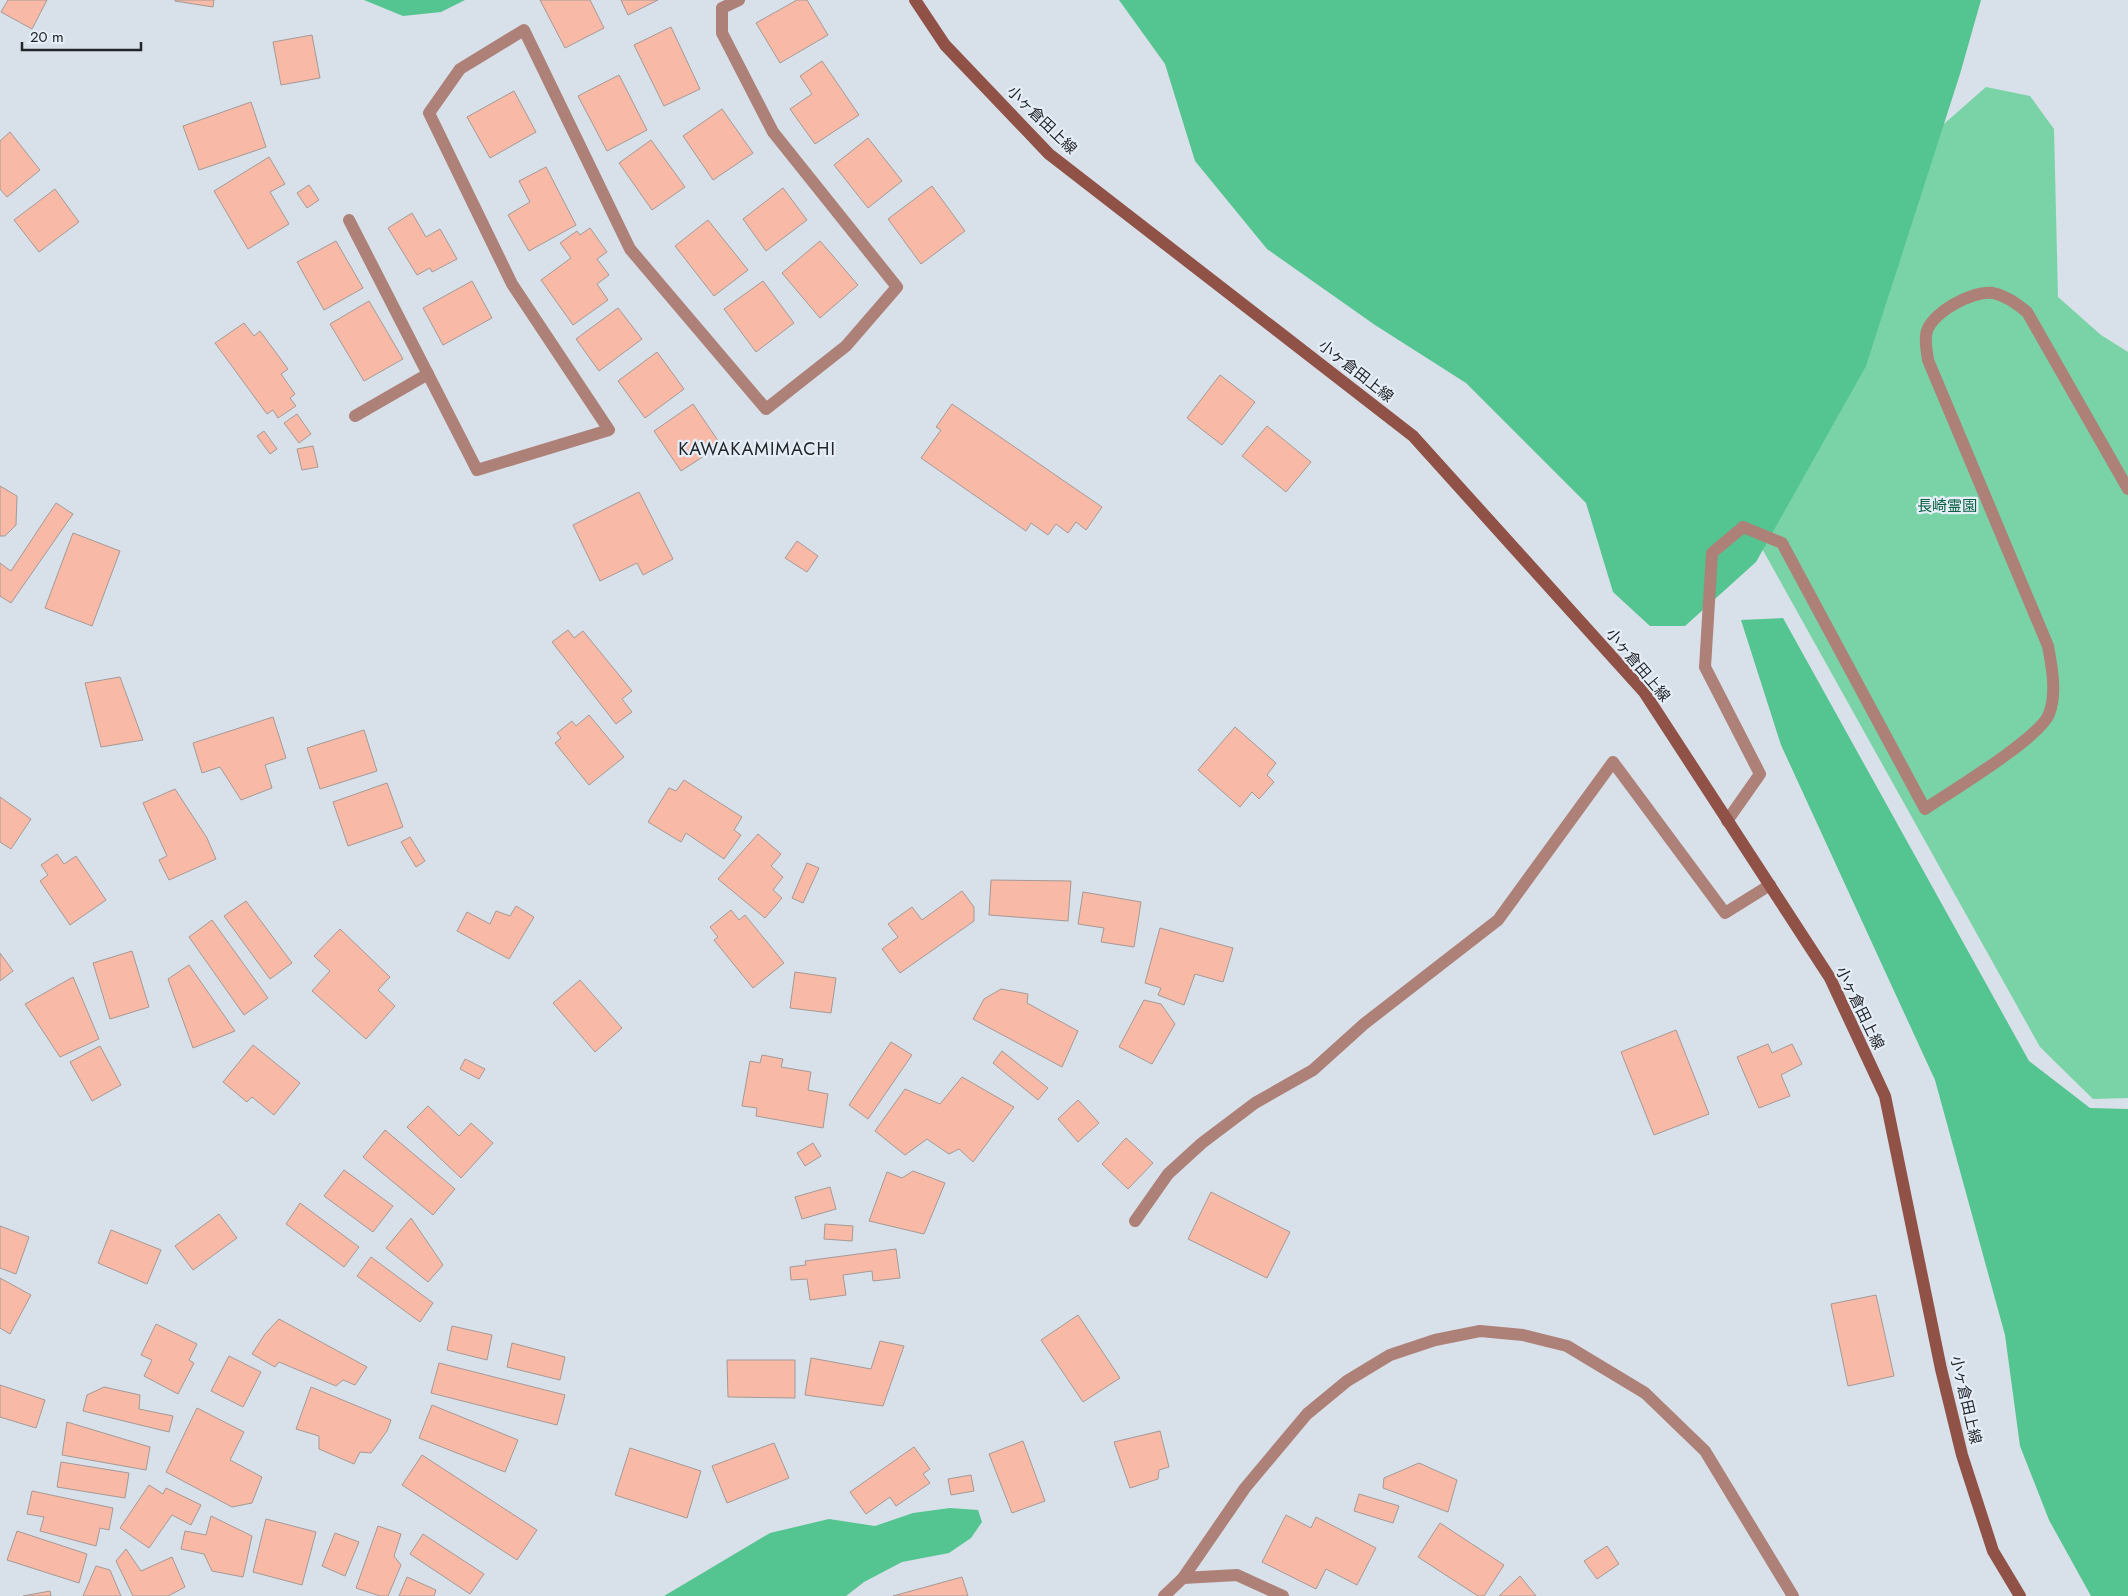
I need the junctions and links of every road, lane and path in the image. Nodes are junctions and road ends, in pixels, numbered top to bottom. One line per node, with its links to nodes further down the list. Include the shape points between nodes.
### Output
1 (739, 0): 4 (street, via 722,8 722,33 773,132 897,287 846,346 766,409 630,249 524,30 460,69 429,113 512,284 609,430 477,470)
2 (915, 0): 7 (main road, 小ヶ倉田上線, via 945,45 1049,154 1413,436 1644,692)
3 (349, 220): 4 (street)
4 (428, 374): 5 (street)
5 (354, 416)
6 (2128, 489): 7 (street, via 2027,312 2010,299 1992,293 1971,296 1937,317 1926,335 1928,360 2048,646 2054,676 2049,715 2032,736 1925,809 1782,543 1743,527 1712,553 1705,667 1760,774)
7 (1728, 821): 8 (main road, 小ヶ倉田上線)
8 (1770, 885): 9 (street, via 1724,913 1613,762 1498,920 1364,1024 1313,1070 1255,1103 1202,1143 1168,1174); 14 (main road, 小ヶ倉田上線, via 1830,978 1885,1096 1962,1455 1993,1551)
9 (1135, 1221)
10 (1183, 1578): 11 (street); 12 (street, via 1237,1575); 13 (street, via 1245,1488 1314,1408 1347,1381 1390,1355 1435,1340 1480,1331 1567,1346 1645,1392 1705,1451)
11 (1164, 1596)
12 (1283, 1596)
13 (1793, 1596)
14 (2020, 1596)

